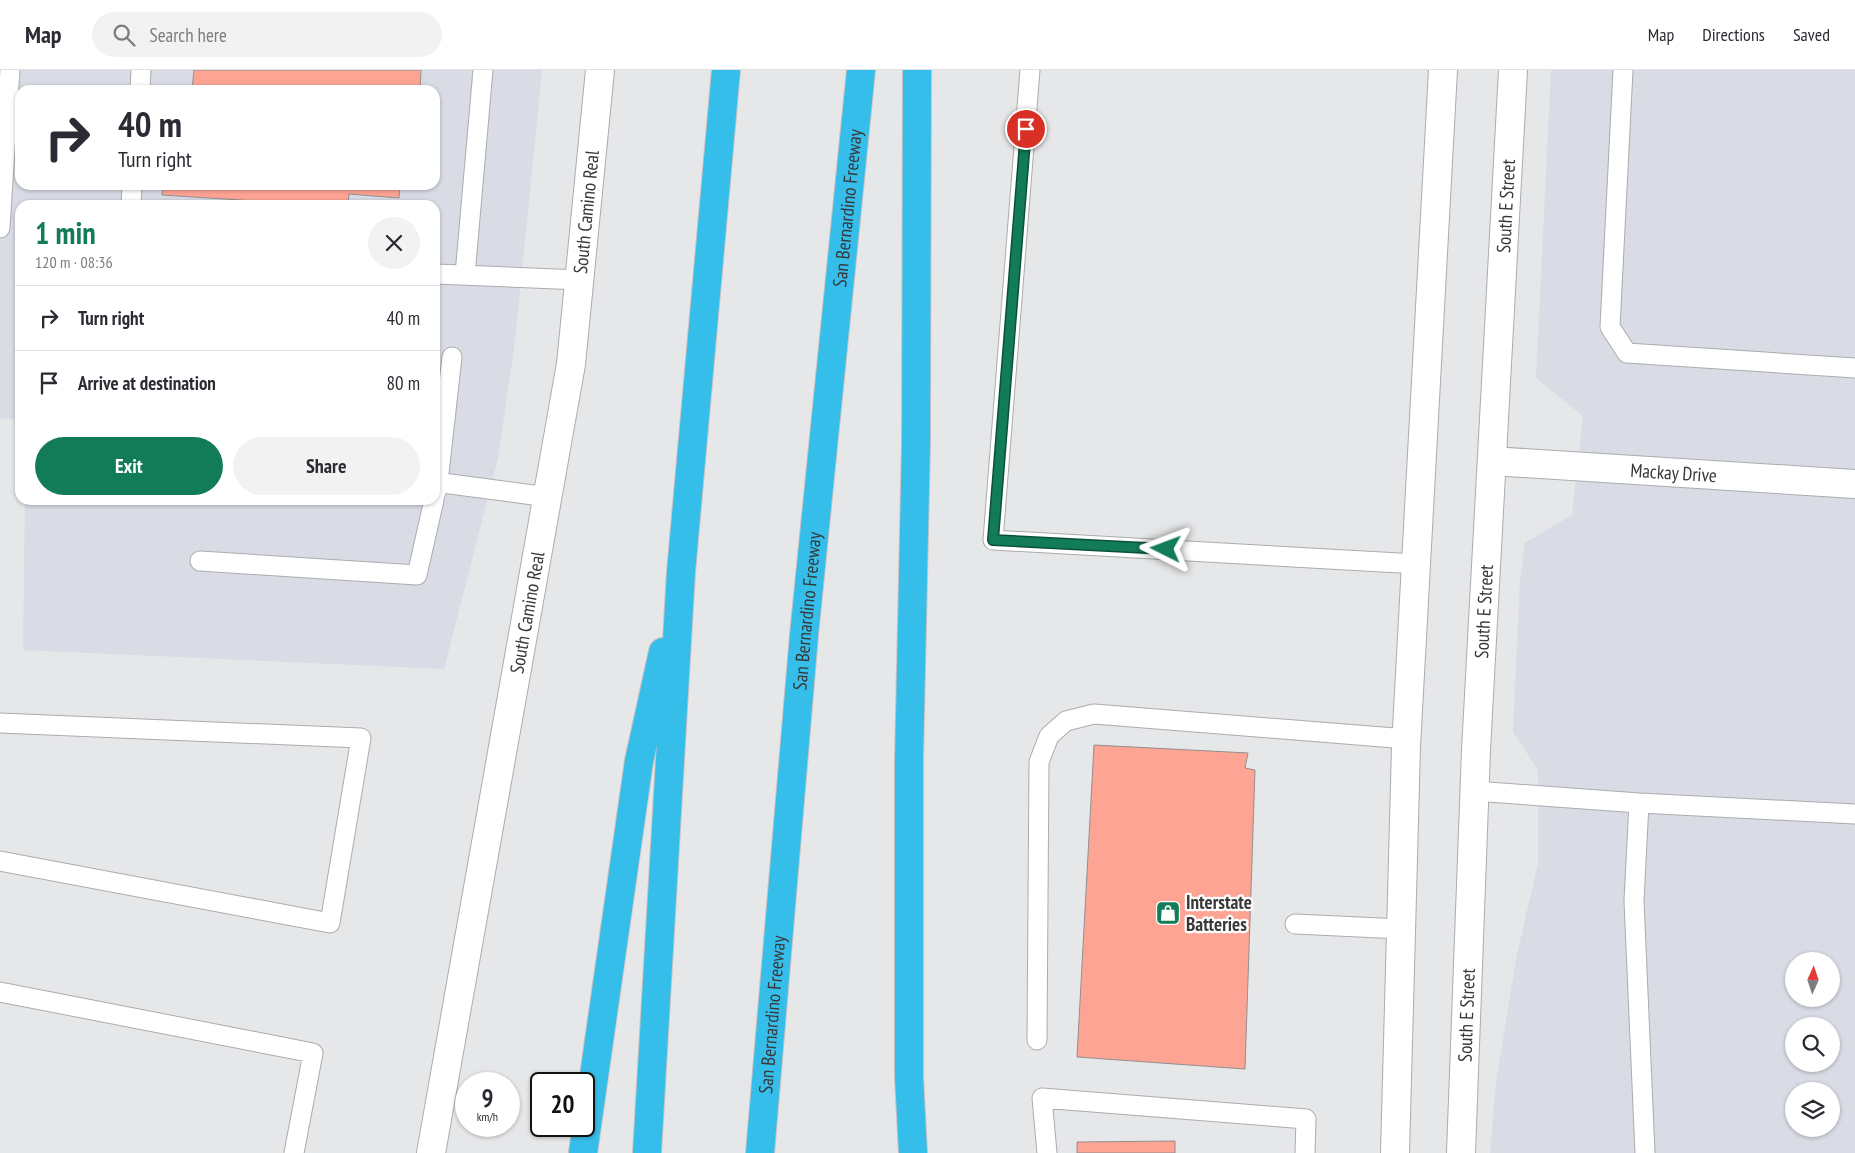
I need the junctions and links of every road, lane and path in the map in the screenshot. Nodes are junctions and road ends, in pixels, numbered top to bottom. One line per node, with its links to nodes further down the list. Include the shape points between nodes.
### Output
1 (10, 70): 13 (lane)
2 (141, 70): 12 (lane)
3 (483, 70): 15 (lane)
4 (600, 70): 16 (main road, South Camino Real)
5 (726, 70): 27 (highway)
6 (861, 70): 42 (highway, San Bernardino Freeway, via 804,635)
7 (917, 70): 43 (highway, via 916,432 909,759 909,1077)
8 (1030, 70): 26 (lane, via 993,540)
9 (1443, 70): 26 (main road)
10 (1513, 70): 20 (main road, South E Street)
11 (1623, 70): 18 (lane, via 1610,327 1626,353)
12 (140, 85)
13 (0, 228)
14 (440, 274): 15 (lane)
15 (465, 275): 16 (lane)
16 (580, 280): 23 (main road, South Camino Real, via 572,364)
17 (452, 357): 19 (lane)
18 (1855, 368)
19 (440, 451)
20 (1492, 461): 21 (main road, Mackay Drive); 30 (main road, South E Street)
21 (1855, 484)
22 (440, 490): 23 (lane)
23 (548, 497): 39 (main road, South Camino Real)
24 (432, 505): 25 (lane, via 417,575)
25 (200, 561)
26 (1417, 564): 29 (main road)
27 (681, 572): 40 (highway, via 639,760); 41 (highway)
28 (0, 724): 33 (lane, via 361,738 330,923)
29 (1407, 739): 35 (main road); 37 (lane, via 1094,714 1066,721 1049,736 1039,762)
30 (1474, 791): 31 (lane); 47 (main road, South E Street)
31 (1639, 803): 32 (lane); 48 (lane, via 1634,901)
32 (1855, 814)
33 (0, 861)
34 (1295, 924): 35 (lane)
35 (1401, 929): 46 (main road)
36 (0, 992): 38 (lane, via 313,1053)
37 (1037, 1040)
38 (294, 1153)
39 (432, 1153)
40 (583, 1153)
41 (647, 1153)
42 (760, 1153)
43 (913, 1153)
44 (1047, 1153): 45 (lane, via 1042,1098 1306,1119)
45 (1305, 1153)
46 (1395, 1153)
47 (1460, 1153)
48 (1645, 1153)

